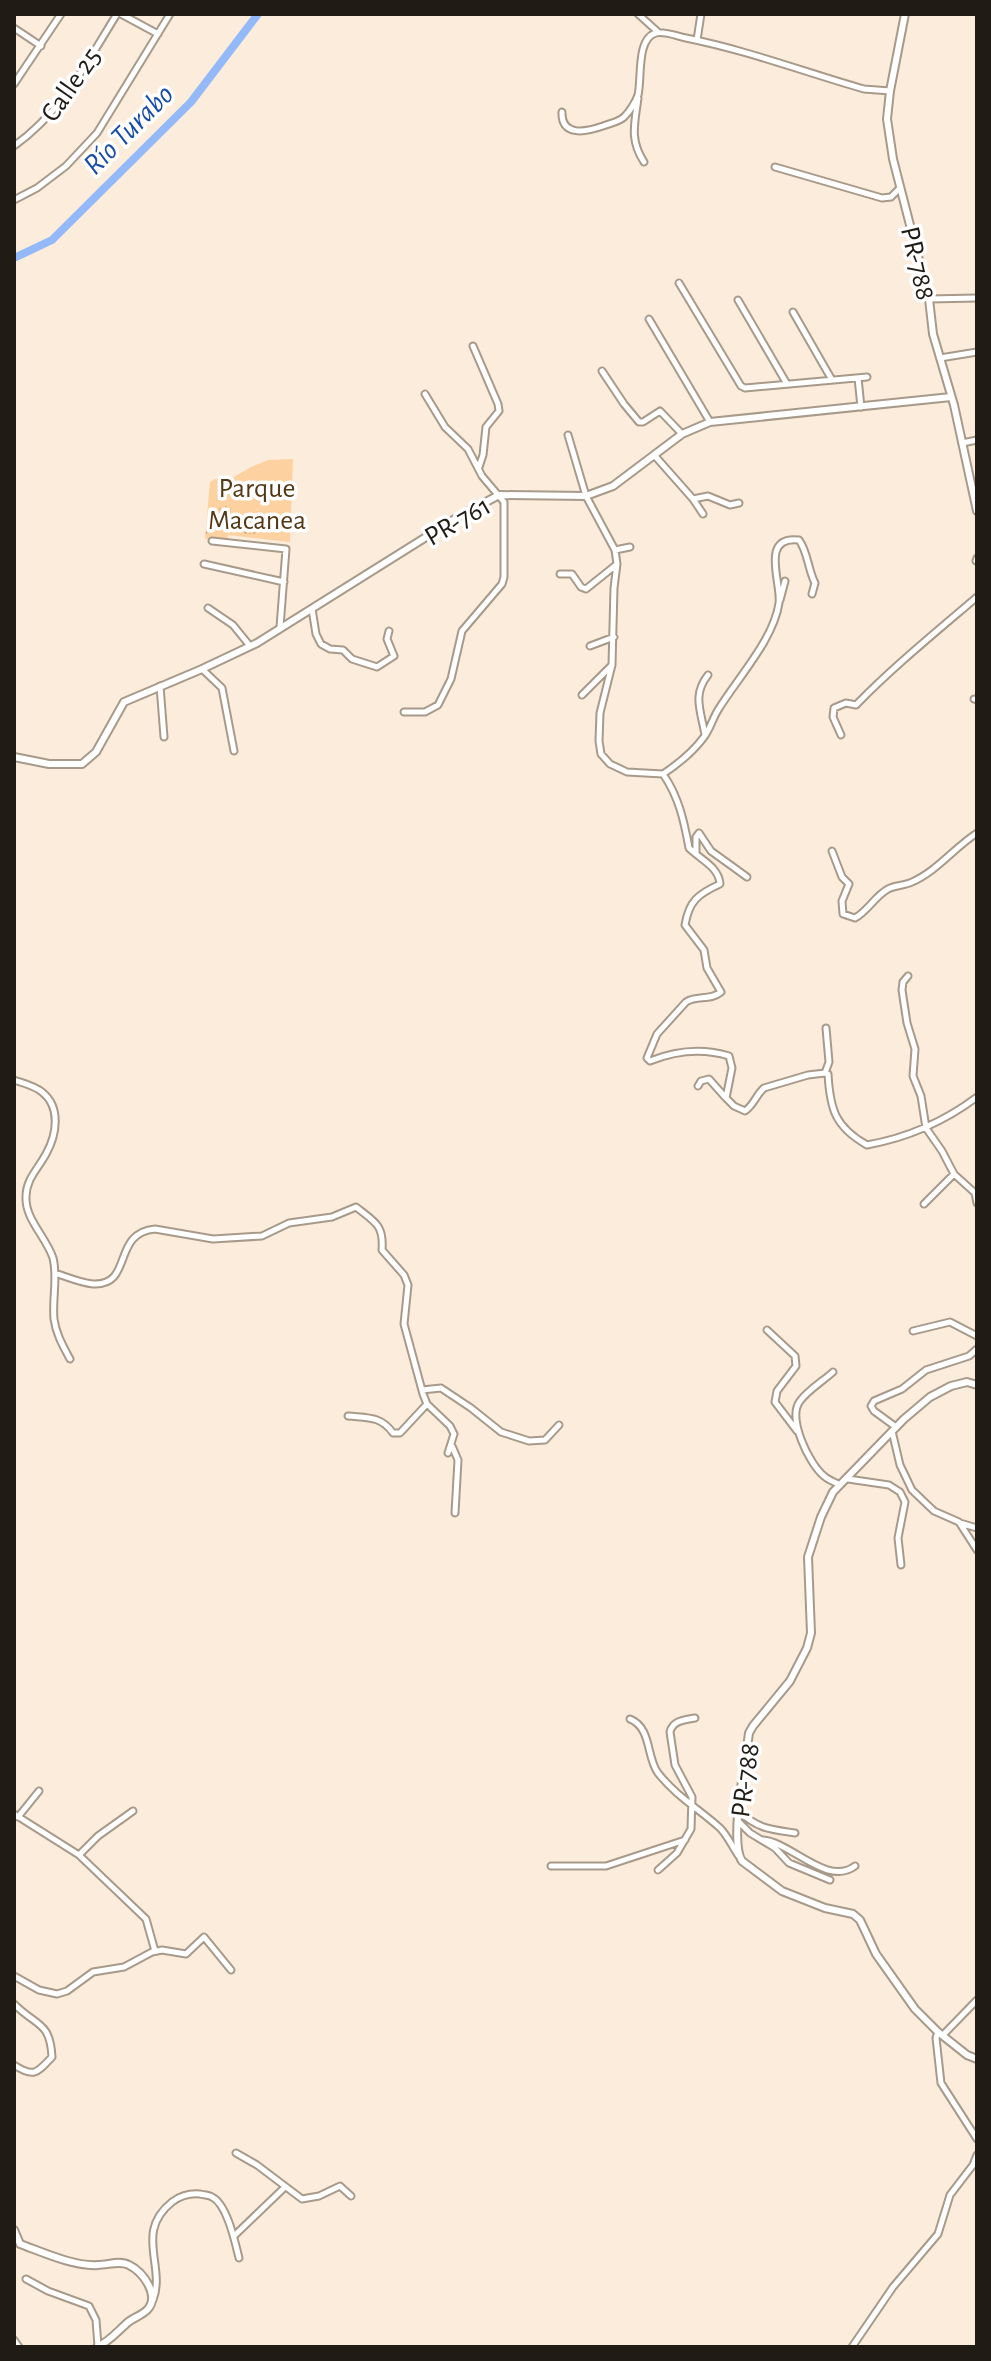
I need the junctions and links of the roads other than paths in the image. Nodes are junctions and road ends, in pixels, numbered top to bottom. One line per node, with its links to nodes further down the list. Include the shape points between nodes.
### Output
1 (61, 14): 11 (street)
2 (119, 14): 9 (street); 16 (street, Calle 25, via 65,98)
3 (170, 14): 9 (street)
4 (638, 14): 8 (street)
5 (701, 14): 10 (street)
6 (905, 14): 13 (street, PR-788 / PR-788)
7 (14, 28): 11 (street)
8 (658, 32): 10 (street); 14 (street, via 645,42)
9 (158, 34): 20 (street, via 97,133 66,166)
10 (697, 40): 13 (street, via 864,89)
11 (41, 46): 12 (street)
12 (14, 84)
13 (890, 91): 19 (street, PR-788 / PR-788, via 887,119)
14 (638, 96): 15 (street, via 623,119 591,130 566,128); 17 (street, via 633,140)
15 (562, 112)
16 (14, 146)
17 (644, 162)
18 (775, 167): 19 (street, via 882,198)
19 (900, 188): 23 (street, PR-788 / PR-788)
20 (14, 200)
21 (679, 283): 34 (street, via 741,386)
22 (977, 298): 23 (street)
23 (929, 299): 29 (street, PR-788 / PR-788)
24 (738, 300): 34 (street)
25 (793, 312): 33 (street)
26 (649, 319): 38 (street)
27 (473, 346): 44 (street, via 499,411 486,427)
28 (977, 352): 29 (street)
29 (940, 358): 36 (street, PR-788 / PR-788)
30 (602, 371): 39 (street, via 639,422 660,411)
31 (867, 377): 32 (street)
32 (858, 378): 33 (street); 37 (street)
33 (832, 380): 34 (street)
34 (787, 384)
35 (425, 394): 44 (street)
36 (951, 397): 37 (street, PR-761 / PR-761); 42 (street, PR-788 / PR-788)
37 (861, 407): 38 (street, PR-761 / PR-761)
38 (710, 422): 39 (street, PR-761 / PR-761)
39 (682, 434): 43 (street, PR-761 / PR-761)
40 (568, 435): 46 (street)
41 (977, 440): 42 (street)
42 (962, 443): 49 (street, PR-788 / PR-788)
43 (655, 456): 46 (street, PR-761 / PR-761, via 613,486); 47 (street)
44 (478, 467): 45 (street)
45 (499, 495): 46 (street, PR-761 / PR-761); 63 (street, PR-761 / PR-761); 74 (street, via 505,515 502,584 462,631 451,679 438,705 425,712)
46 (586, 496): 53 (street)
47 (693, 499): 48 (street, via 708,496); 50 (street)
48 (739, 503)
49 (977, 511)
50 (703, 514)
51 (212, 541): 58 (street, via 286,549)
52 (630, 547): 53 (street)
53 (615, 550): 55 (street)
54 (204, 564): 58 (street)
55 (617, 564): 56 (street, via 586,589 572,574); 66 (street)
56 (560, 574)
57 (785, 581): 61 (street)
58 (284, 582): 64 (street)
59 (812, 594): 61 (street, via 815,583 803,545 789,539 775,556)
60 (977, 597): 75 (street, via 856,705 834,708)
61 (780, 601): 76 (street, via 758,651)
62 (208, 608): 67 (street, via 233,625)
63 (312, 609): 64 (street, PR-761 / PR-761); 65 (street, via 321,644 368,666 377,667 394,656)
64 (280, 627): 67 (street, PR-761 / PR-761)
65 (389, 631)
66 (614, 637): 68 (street); 69 (street)
67 (250, 646): 70 (street, PR-761 / PR-761)
68 (590, 646)
69 (612, 665): 73 (street); 80 (street, via 600,713 601,754 627,772)
70 (202, 669): 72 (street, PR-761 / PR-761); 78 (street, via 222,688)
71 (708, 675): 76 (street, via 697,695)
72 (160, 686): 77 (street); 79 (street, PR-761 / PR-761, via 124,702 96,752 82,764)
73 (582, 695)
74 (404, 712)
75 (841, 735)
76 (705, 736): 80 (street)
77 (164, 737)
78 (234, 751)
79 (14, 757)
80 (663, 774): 83 (street, via 675,791 689,848)
81 (977, 833): 82 (street, via 912,882 886,890 855,918 843,914 849,884)
82 (832, 851)
83 (696, 855): 84 (street, via 699,833 711,851); 90 (street, via 721,879 694,900 685,925 704,950 721,992 686,1002 657,1034 647,1058 694,1051 729,1056)
84 (747, 877)
85 (908, 976): 92 (street, via 902,990)
86 (826, 1028): 87 (street)
87 (825, 1073): 90 (street, via 764,1088 745,1111); 92 (street, via 836,1118 867,1145)
88 (14, 1080): 97 (street, via 40,1090 56,1115 53,1137 27,1183 25,1201)
89 (698, 1086): 90 (street, via 709,1079)
90 (726, 1098)
91 (976, 1101): 92 (street)
92 (926, 1128): 93 (street)
93 (954, 1174): 94 (street); 96 (street)
94 (976, 1193): 95 (street)
95 (977, 1203)
96 (924, 1204)
97 (55, 1273): 102 (street, via 54,1321); 105 (street, via 106,1283 118,1274 127,1246 147,1229 213,1239 262,1236 289,1223 332,1217 356,1207 378,1225 382,1250 408,1285 404,1324)
98 (767, 1330): 110 (street, via 795,1356 796,1366 775,1402)
99 (913, 1331): 100 (street, via 950,1322)
100 (977, 1336)
101 (977, 1349): 109 (street, via 926,1370 902,1389 874,1401 874,1411)
102 (70, 1359)
103 (833, 1372): 110 (street, via 799,1402)
104 (977, 1385): 109 (street, PR-788 / PR-788, via 951,1386 930,1397)
105 (422, 1390): 106 (street); 108 (street, via 441,1388 501,1432 529,1441 545,1440)
106 (427, 1404): 107 (street, via 400,1433 381,1420); 111 (street, via 450,1426)
107 (348, 1416)
108 (559, 1425)
109 (894, 1429): 113 (street, PR-788 / PR-788); 116 (street, via 900,1465 912,1490 934,1511)
110 (798, 1432): 114 (street, via 814,1466)
111 (452, 1445): 112 (street); 115 (street, via 458,1460)
112 (448, 1453)
113 (848, 1479): 114 (street, PR-788 / PR-788); 119 (street, via 889,1485 900,1492 905,1502 898,1538)
114 (840, 1485): 125 (street, PR-788 / PR-788, via 808,1557 807,1648 790,1681 749,1733)
115 (455, 1513)
116 (959, 1522): 117 (street); 118 (street)
117 (977, 1528)
118 (977, 1550)
119 (901, 1565)
120 (695, 1718): 123 (street, via 679,1721 670,1732 675,1765 692,1797)
121 (630, 1719): 123 (street, via 646,1735 657,1772)
122 (39, 1791): 126 (street)
123 (691, 1806): 129 (street); 132 (street, via 722,1831)
124 (133, 1811): 131 (street)
125 (739, 1812): 127 (street, PR-788 / PR-788); 128 (street, via 764,1829)
126 (16, 1815): 131 (street)
127 (738, 1821): 130 (street); 132 (street, PR-788 / PR-788)
128 (795, 1833)
129 (686, 1839): 133 (street, via 606,1866); 135 (street)
130 (762, 1840): 134 (street, via 830,1870); 136 (street, via 789,1863)
131 (79, 1855): 137 (street, via 146,1919)
132 (738, 1855): 142 (street, PR-788 / PR-788, via 782,1891 860,1920 898,1987)
133 (551, 1866)
134 (855, 1866)
135 (658, 1870)
136 (830, 1880)
137 (155, 1951): 138 (street, via 186,1954 204,1937); 139 (street, via 124,1967 93,1972 57,1994)
138 (231, 1970)
139 (14, 1976)
140 (977, 2000): 142 (street)
141 (14, 2004): 144 (street, via 45,2028 52,2057 33,2073)
142 (940, 2033): 143 (street, PR-788 / PR-788); 145 (street, via 936,2038 941,2083)
143 (977, 2059)
144 (14, 2065)
145 (977, 2139)
146 (236, 2153): 148 (street)
147 (977, 2155): 158 (street, via 950,2195 938,2234)
148 (285, 2187): 149 (street, via 302,2199 340,2186); 151 (street)
149 (351, 2196)
150 (14, 2230): 154 (street, via 20,2244 60,2258 95,2266 128,2264 145,2279)
151 (234, 2236): 152 (street); 154 (street, via 213,2197 180,2196 166,2207 154,2224 151,2245 157,2289)
152 (239, 2258)
153 (26, 2279): 157 (street, via 89,2306)
154 (153, 2301): 157 (street)
155 (14, 2340): 156 (street)
156 (19, 2347)
157 (98, 2347)
158 (852, 2347)

